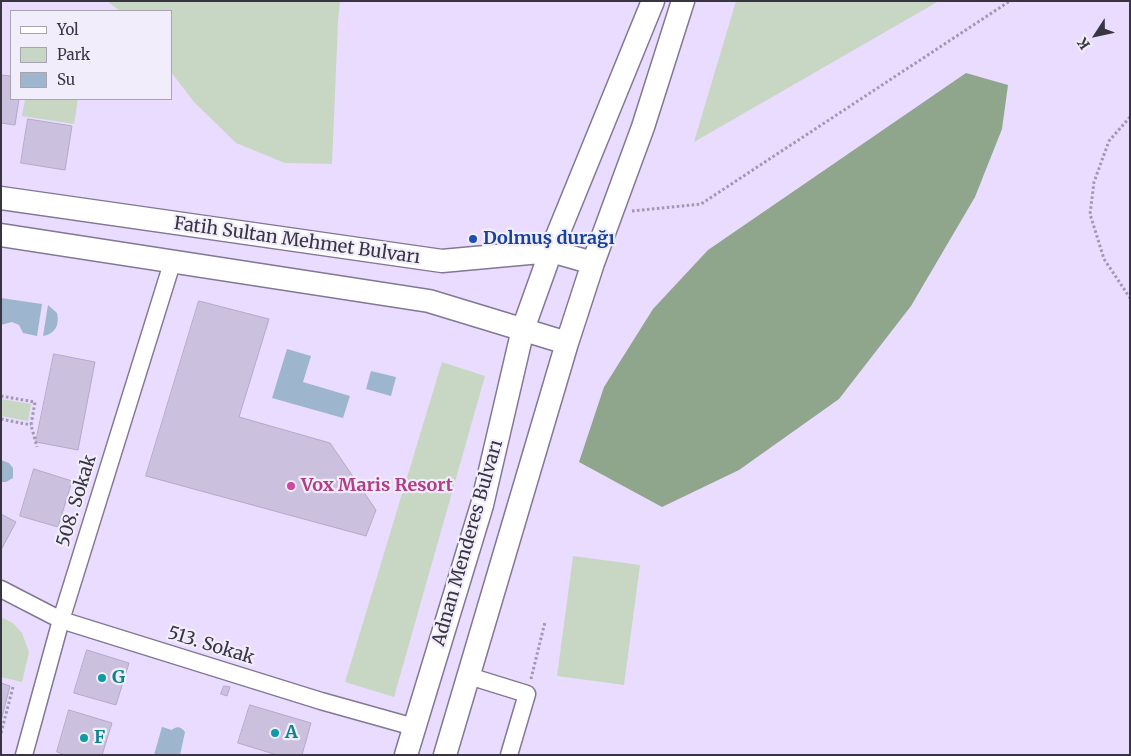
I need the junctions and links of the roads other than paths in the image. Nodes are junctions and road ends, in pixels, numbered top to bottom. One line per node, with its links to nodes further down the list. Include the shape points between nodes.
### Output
1 (653, 1): 5 (main road)
2 (683, 1): 7 (main road)
3 (1, 198): 5 (main road, Fatih Sultan Mehmet Bulvarı, via 442,260)
4 (1, 235): 6 (main road, Fatih Sultan Mehmet Bulvarı)
5 (551, 251): 7 (main road, Fatih Sultan Mehmet Bulvarı); 8 (main road, Adnan Menderes Bulvarı)
6 (173, 260): 8 (main road, Fatih Sultan Mehmet Bulvarı, via 429,301); 11 (street, 508. Sokak)
7 (593, 263): 9 (main road)
8 (523, 329): 9 (main road, Fatih Sultan Mehmet Bulvarı); 13 (main road, Adnan Menderes Bulvarı, via 482,505)
9 (567, 343): 12 (main road)
10 (1, 589): 11 (street, 513. Sokak)
11 (60, 620): 13 (street, 513. Sokak); 14 (street, 508. Sokak)
12 (468, 676): 16 (main road); 17 (street, via 527,694)
13 (414, 727): 15 (main road, Adnan Menderes Bulvarı)
14 (24, 755)
15 (406, 755)
16 (445, 755)
17 (509, 755)

